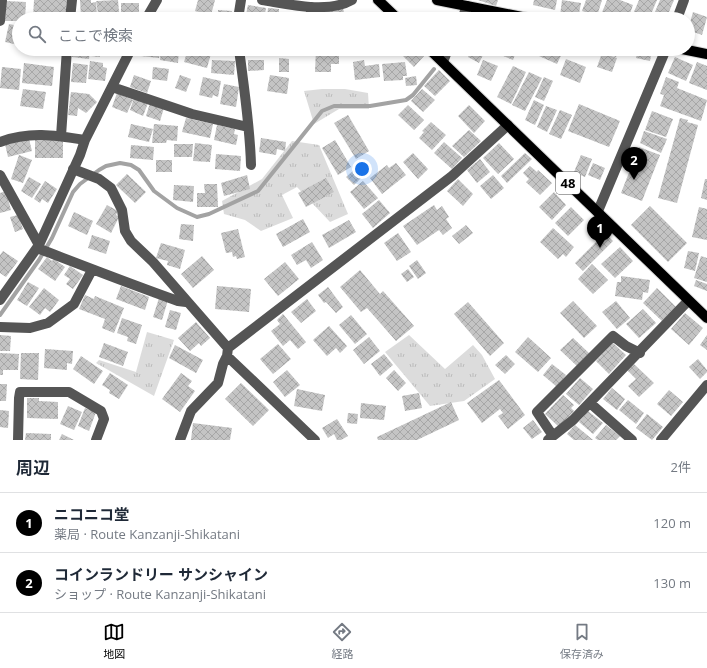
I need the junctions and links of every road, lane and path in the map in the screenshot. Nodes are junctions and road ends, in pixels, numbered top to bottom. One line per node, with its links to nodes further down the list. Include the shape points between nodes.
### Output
1 (2, 0): 20 (street)
2 (72, 0): 12 (street)
3 (157, 0): 13 (street)
4 (241, 0): 14 (street)
5 (262, 0): 11 (street)
6 (352, 0): 11 (street, via 344,5)
7 (378, 0): 16 (main road)
8 (437, 0): 10 (main road)
9 (684, 0): 19 (street)
10 (467, 6): 17 (street); 18 (main road)
11 (310, 7): 15 (street)
12 (71, 12)
13 (150, 12)
14 (239, 12)
15 (310, 12)
16 (391, 12)
17 (465, 12)
18 (497, 12)
19 (680, 12)
20 (0, 21)
21 (695, 52): 22 (main road)
22 (707, 54)
23 (67, 56): 33 (street)
24 (128, 56): 30 (street)
25 (240, 56): 32 (street)
26 (436, 56): 29 (main road, 48)
27 (445, 56): 29 (street)
28 (663, 56): 39 (street)
29 (442, 62): 31 (main road, 48)
30 (112, 87): 32 (street, via 192,114); 34 (street)
31 (508, 126): 39 (main road, 48); 47 (street, via 448,178)
32 (248, 127): 36 (street, via 251,138)
33 (61, 136): 34 (street); 35 (street, via 17,136)
34 (85, 140): 37 (street)
35 (0, 142)
36 (251, 165)
37 (76, 171): 40 (street); 44 (street, via 99,179 111,188 122,210 125,231 131,241 153,262)
38 (0, 174): 40 (street)
39 (598, 211): 43 (main road, 48)
40 (42, 249): 41 (street); 42 (street)
41 (92, 270): 44 (street); 46 (street, via 74,304 48,323 30,328)
42 (0, 300)
43 (688, 300): 45 (main road, 48); 48 (street)
44 (186, 302): 47 (street)
45 (707, 318)
46 (0, 326)
47 (228, 352): 54 (street, via 218,383 191,411); 55 (street)
48 (640, 353): 50 (street); 51 (street, via 613,336 537,412)
49 (707, 385): 57 (street)
50 (590, 404): 51 (street); 56 (street)
51 (550, 438)
52 (18, 440): 53 (street, via 20,392 69,392 101,411 104,419)
53 (96, 440)
54 (180, 440)
55 (315, 440)
56 (632, 440)
57 (661, 440)

